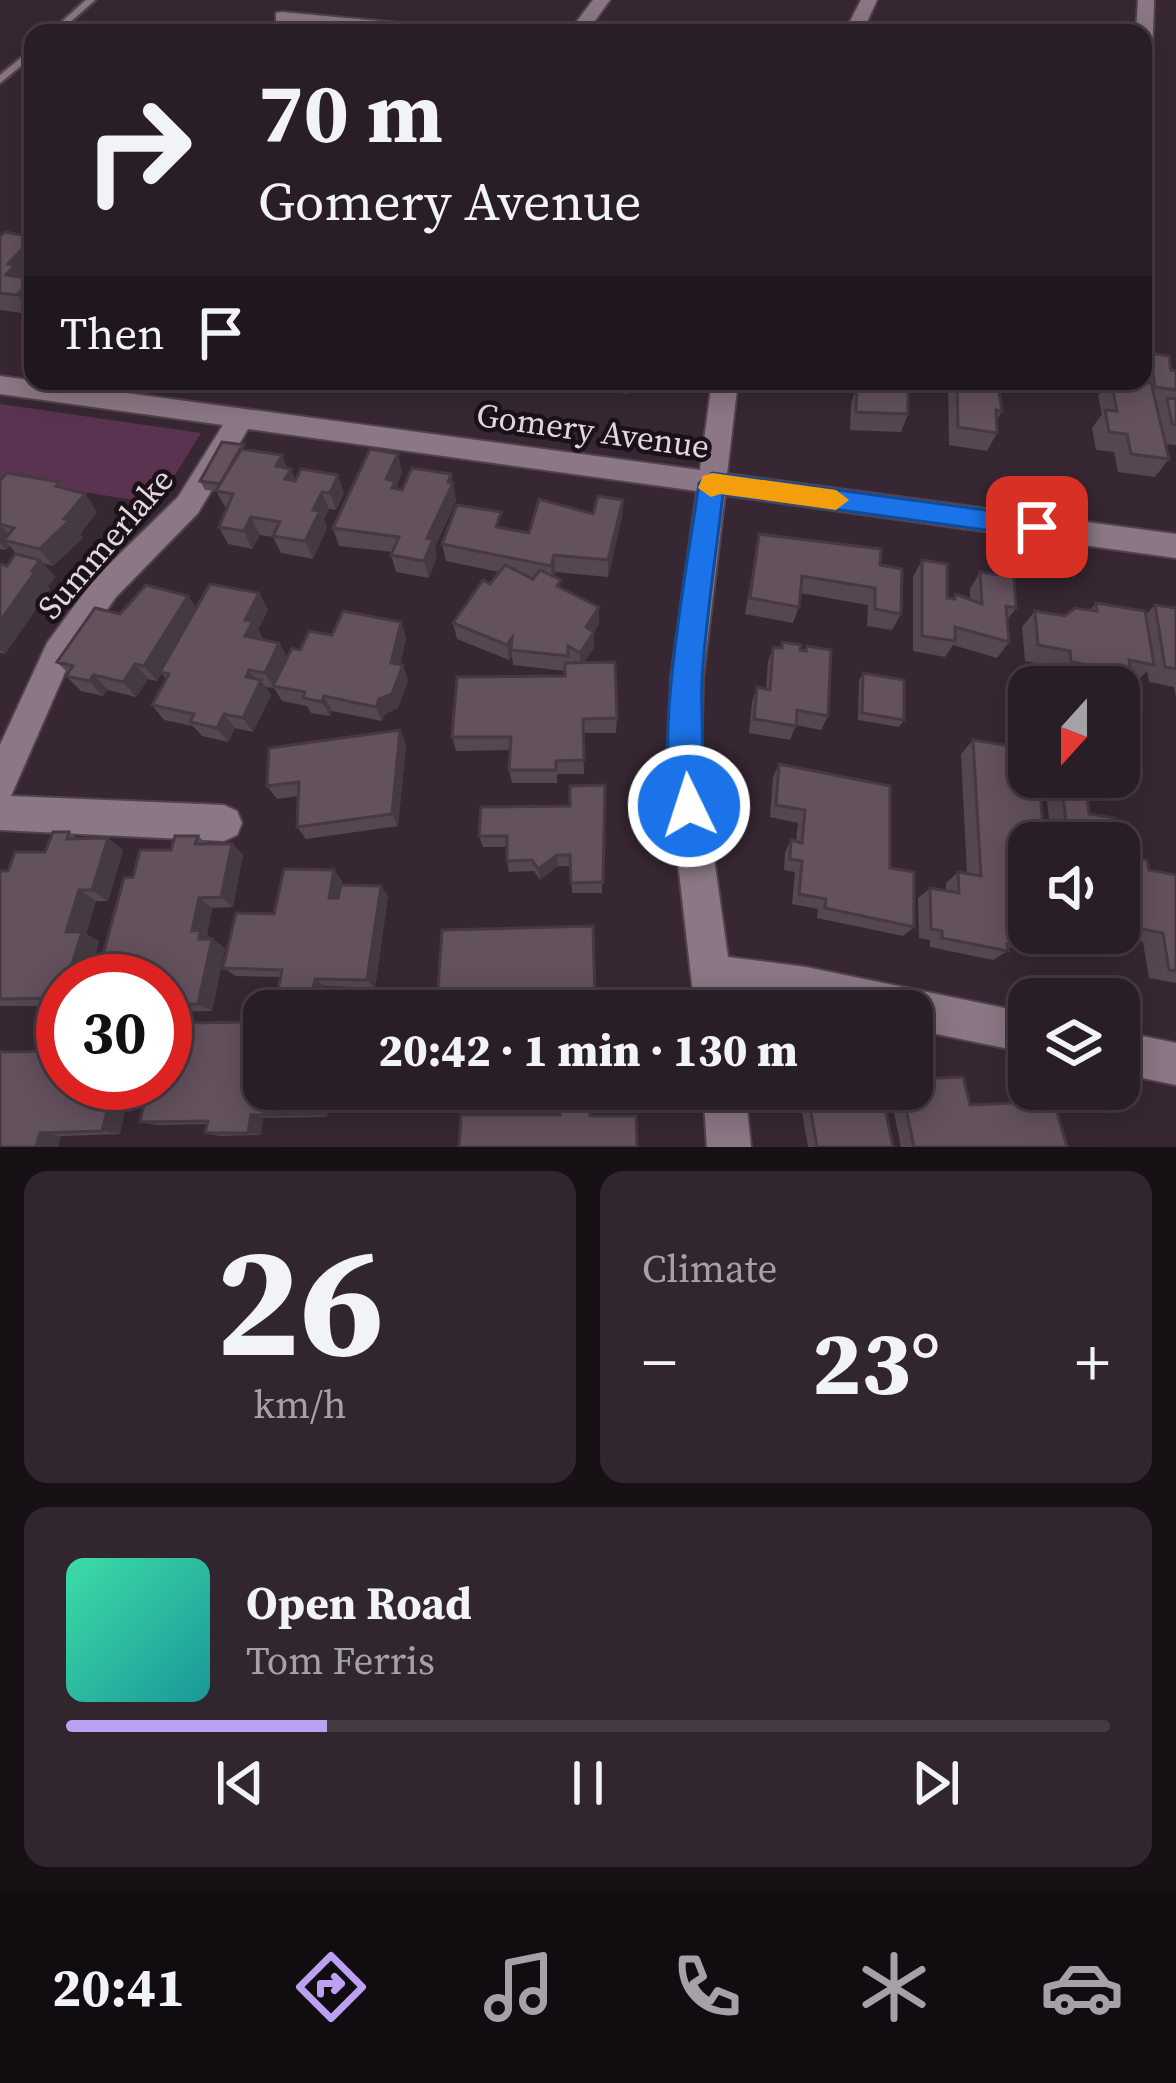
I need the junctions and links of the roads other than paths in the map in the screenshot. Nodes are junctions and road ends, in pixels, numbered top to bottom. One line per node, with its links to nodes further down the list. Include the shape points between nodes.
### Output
1 (91, 0): 5 (lane)
2 (297, 0): 4 (street)
3 (602, 0): 8 (street)
4 (282, 17): 6 (street); 7 (street)
5 (63, 24)
6 (276, 24)
7 (357, 24)
8 (584, 24)
9 (24, 59): 10 (lane)
10 (0, 80)
11 (38, 390): 13 (street, Gomery Avenue)
12 (724, 390): 14 (street)
13 (242, 417): 14 (street, Gomery Avenue); 16 (street, Summerlake, via 188,505 105,588 58,653)
14 (712, 483): 15 (street, Gomery Avenue); 19 (street, via 684,767)
15 (1176, 546)
16 (0, 784)
17 (0, 814): 18 (street)
18 (224, 823)
19 (713, 990)
20 (760, 990): 21 (street)
21 (821, 990)
22 (933, 1013): 23 (street)
23 (1008, 1029)
24 (1140, 1056): 25 (street)
25 (1176, 1064)
26 (726, 1110): 27 (street)
27 (730, 1147)

